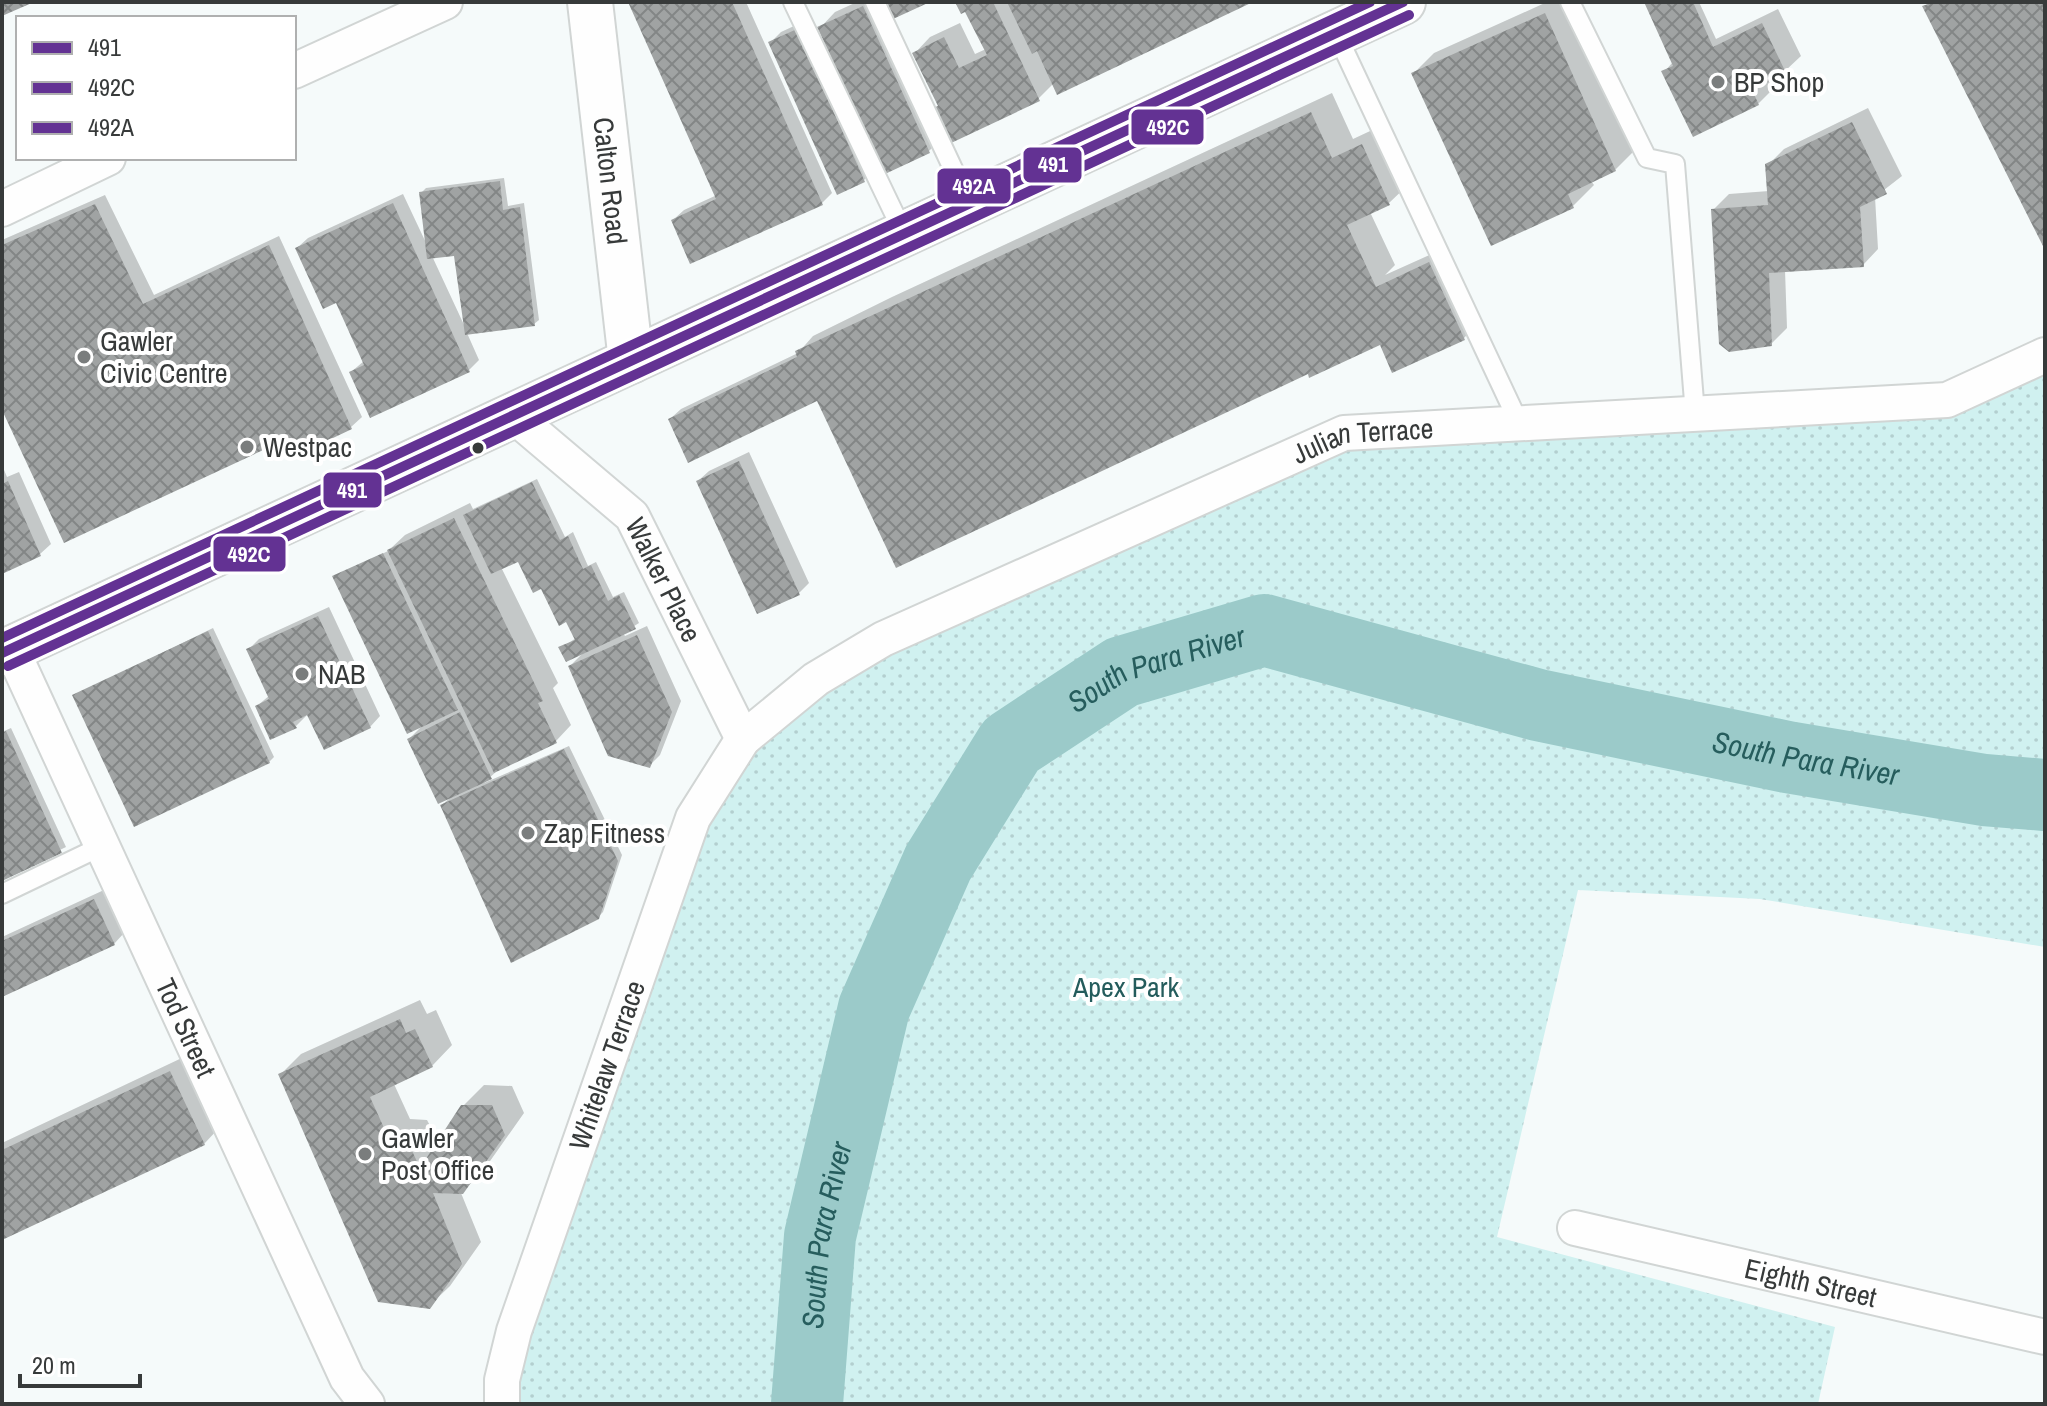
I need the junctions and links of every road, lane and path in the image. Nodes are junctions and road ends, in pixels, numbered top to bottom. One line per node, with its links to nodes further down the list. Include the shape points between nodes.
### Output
1 (445, 2): 8 (street)
2 (590, 2): 14 (main road, Calton Road)
3 (793, 2): 12 (lane)
4 (875, 2): 10 (lane)
5 (1403, 2): 7 (main road)
6 (1570, 2): 15 (lane, via 1647,158 1675,164)
7 (1336, 33): 10 (main road); 17 (lane)
8 (296, 70)
9 (104, 160): 11 (street)
10 (969, 203): 12 (main road)
11 (2, 209)
12 (904, 234): 14 (main road)
13 (2045, 355): 15 (street, Julian Terrace, via 1947,400)
14 (631, 361): 16 (main road)
15 (1695, 414): 17 (street, Julian Terrace)
16 (514, 416): 18 (main road); 19 (street, Walker Place, via 632,516)
17 (1519, 423): 19 (street, Julian Terrace, via 1344,433 883,639 816,679)
18 (6, 650): 20 (street, Tod Street)
19 (743, 739): 25 (street, Whitelaw Terrace, via 693,818 514,1331)
20 (102, 846): 21 (lane); 24 (street, Tod Street, via 347,1378)
21 (2, 894)
22 (1575, 1228): 23 (street, Eighth Street)
23 (2045, 1337)
24 (367, 1404)
25 (502, 1404)

